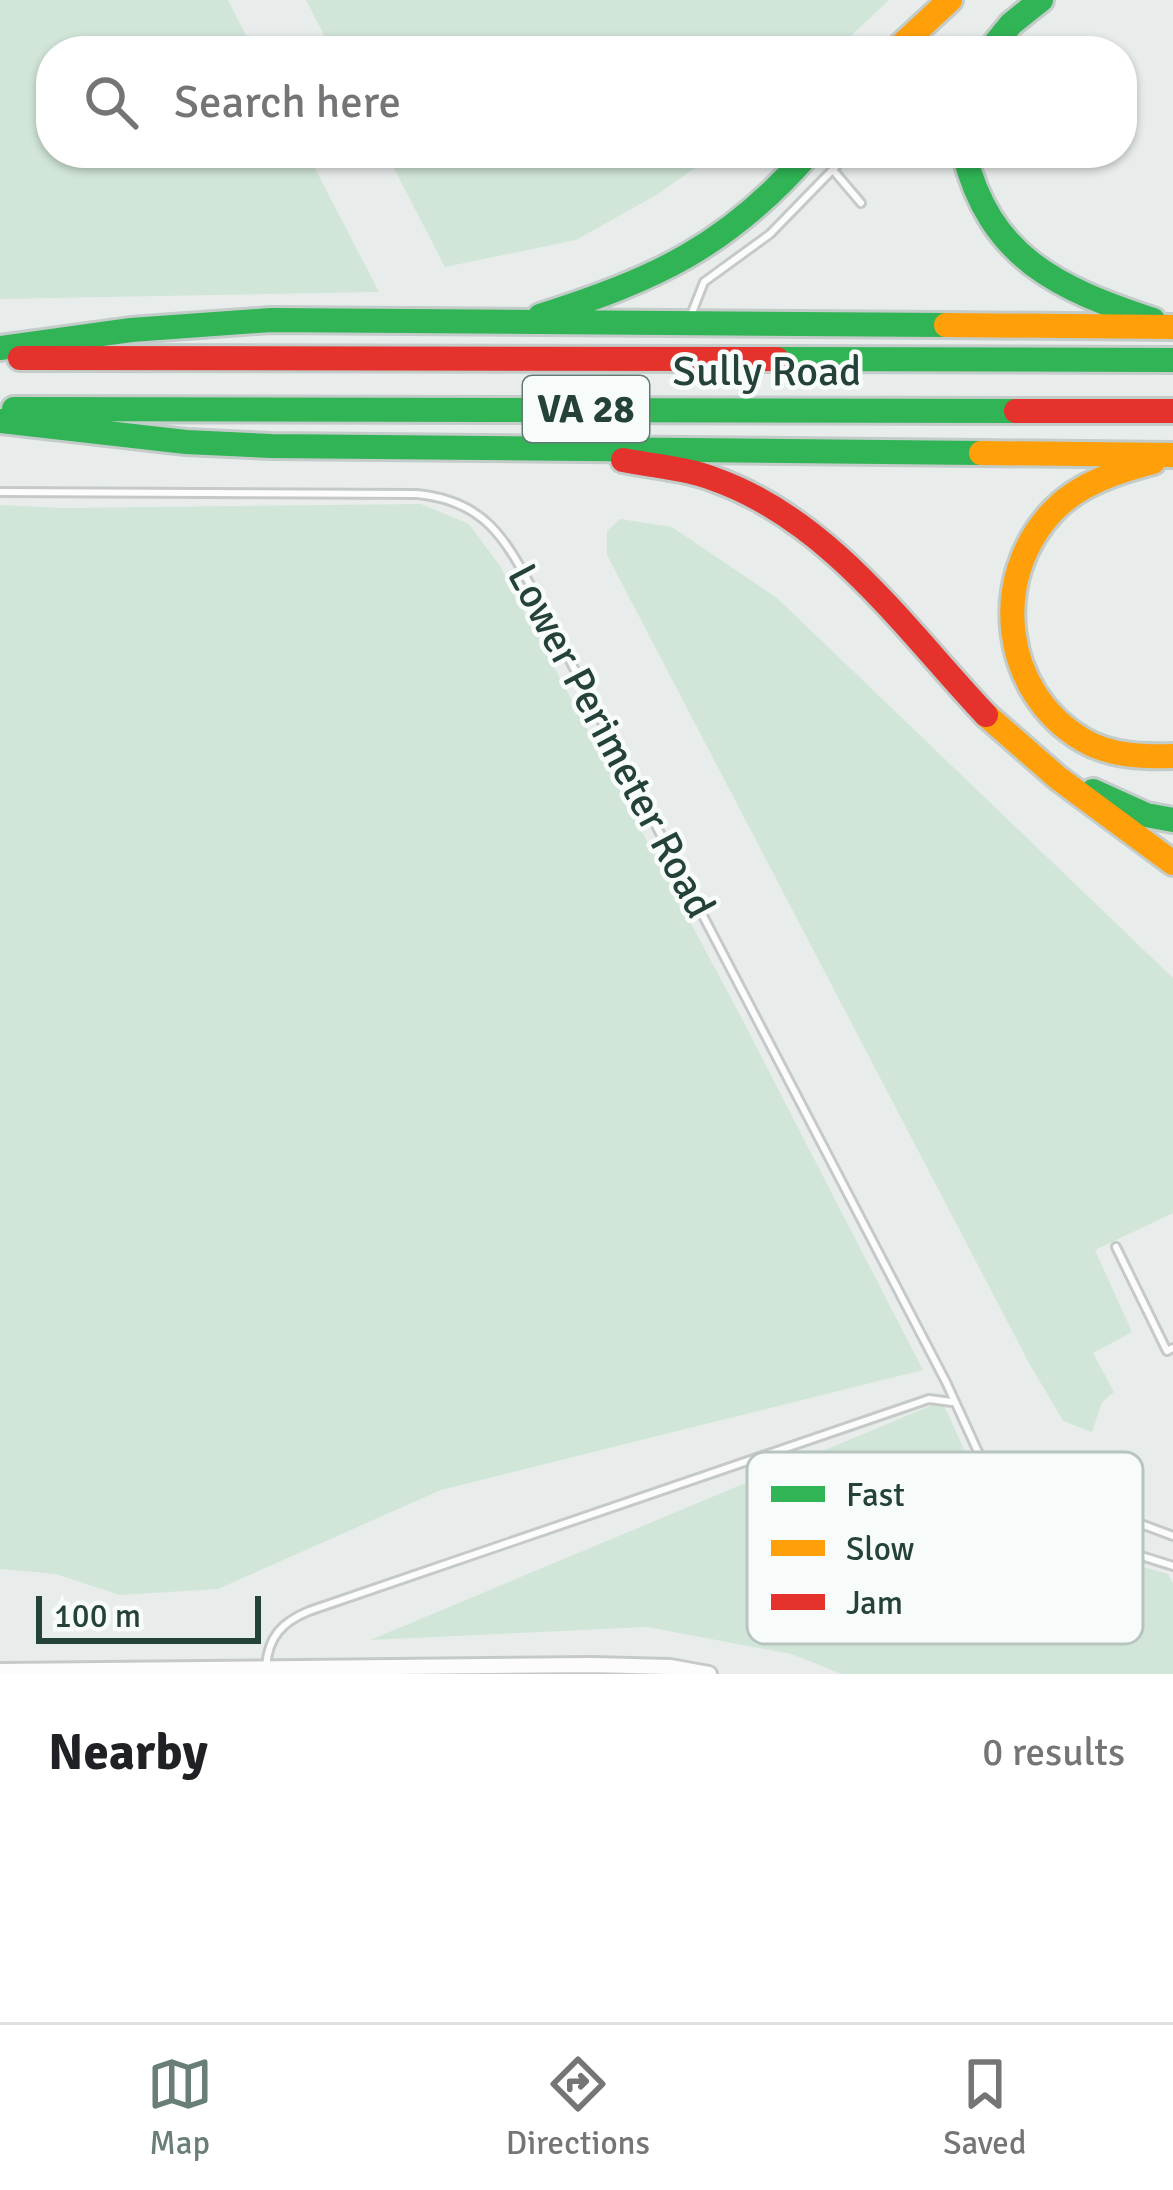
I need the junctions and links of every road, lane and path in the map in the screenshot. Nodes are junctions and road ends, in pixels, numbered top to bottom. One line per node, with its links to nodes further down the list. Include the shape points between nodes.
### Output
1 (950, 0): 3 (highway)
2 (1041, 0): 4 (highway)
3 (911, 36)
4 (1001, 36)
5 (795, 168): 9 (highway, via 761,206 689,259 626,290)
6 (966, 168): 10 (highway, via 984,214 1024,262 1110,306)
7 (833, 170): 8 (lane); 11 (lane, via 770,233 704,282)
8 (861, 203)
9 (515, 323): 11 (highway); 12 (highway, via 214,323)
10 (1173, 324): 11 (highway)
11 (690, 325)
12 (0, 348)
13 (0, 358): 14 (highway, Sully Road / VA 28)
14 (1173, 360)
15 (0, 410): 16 (highway, Sully Road / VA 28)
16 (1173, 411)
17 (0, 421): 18 (highway, via 185,442)
18 (556, 448): 19 (highway); 22 (highway, via 714,478 777,511 860,577)
19 (1173, 456): 21 (highway, via 1129,468 1053,511 1020,565 1009,624 1025,677 1068,730 1114,752)
20 (0, 492): 27 (lane, Lower Perimeter Road, via 417,494 456,502 488,522 541,603)
21 (1173, 756)
22 (1033, 758): 23 (highway, via 1114,801); 24 (highway)
23 (1173, 820)
24 (1173, 863)
25 (1116, 1246): 26 (lane, via 1167,1351)
26 (1173, 1348)
27 (953, 1405): 28 (lane, via 929,1399); 29 (lane, Lower Perimeter Road)
28 (774, 1452)
29 (976, 1452)
30 (747, 1461): 35 (lane, via 309,1611 274,1635)
31 (1143, 1525): 32 (lane)
32 (1173, 1536)
33 (1143, 1557): 34 (lane, Lower Perimeter Road)
34 (1173, 1567)
35 (266, 1669): 36 (street); 37 (street, via 592,1665)
36 (0, 1671)
37 (709, 1674)

